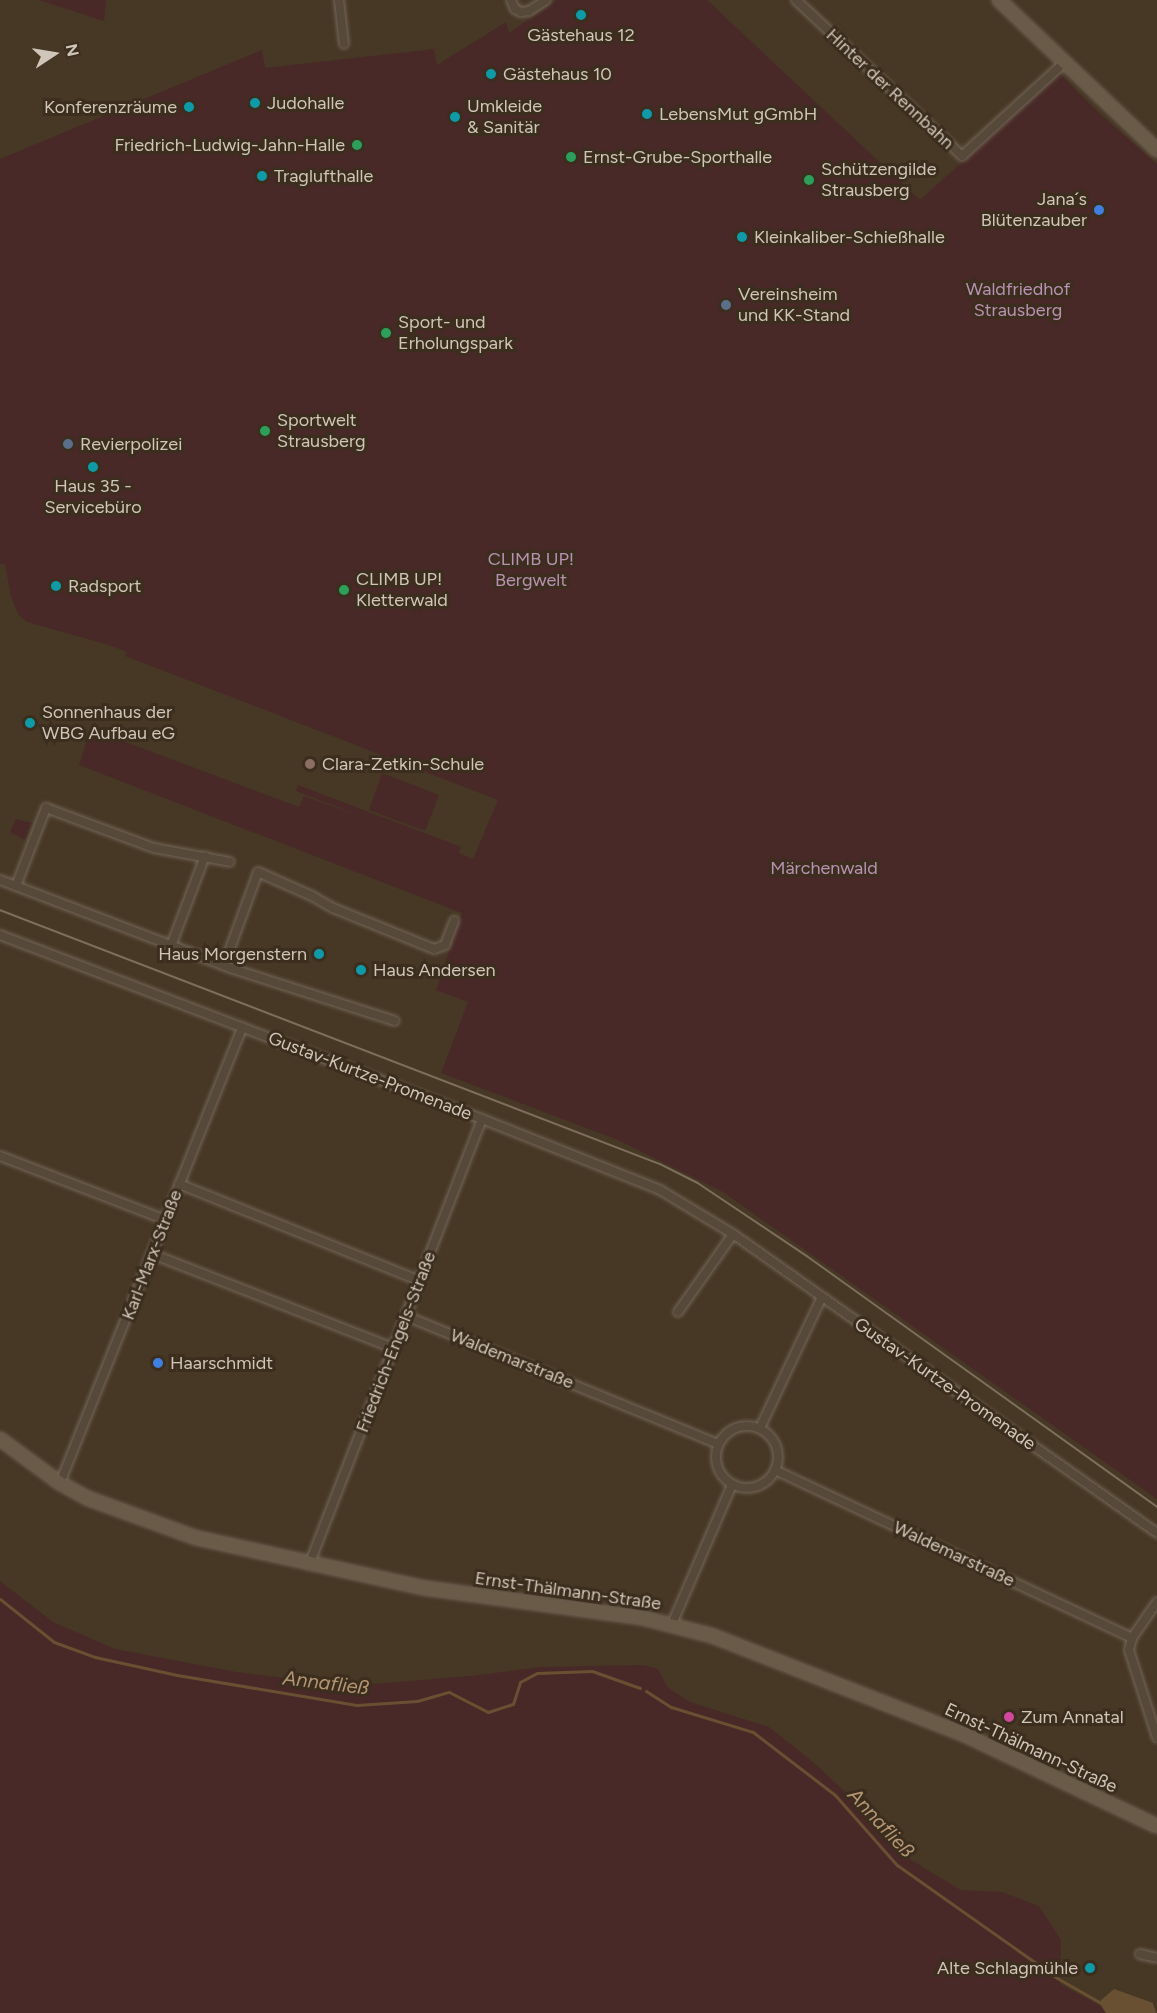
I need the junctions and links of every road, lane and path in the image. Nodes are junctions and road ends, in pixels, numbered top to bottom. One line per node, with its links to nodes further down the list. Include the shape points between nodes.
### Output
1 (339, 0): 6 (street)
2 (511, 0): 3 (street, via 521,12)
3 (546, 0)
4 (796, 0): 7 (street, Hinter der Rennbahn, via 962,156)
5 (1004, 2): 7 (main road)
6 (344, 44)
7 (1065, 62): 8 (main road)
8 (1157, 150)
9 (205, 856): 10 (street); 12 (street, via 154,848 46,808); 15 (street)
10 (230, 862)
11 (0, 880): 12 (street)
12 (16, 886): 15 (street)
13 (454, 921): 16 (street, via 445,945 434,949 258,872)
14 (0, 935): 18 (street, Gustav-Kurtze-Promenade)
15 (171, 946): 16 (street)
16 (224, 965): 17 (street)
17 (395, 1021)
18 (242, 1027): 19 (street, Gustav-Kurtze-Promenade); 21 (street, Karl-Marx-Straße)
19 (482, 1119): 23 (street, Gustav-Kurtze-Promenade, via 660,1190); 25 (street, Friedrich-Engels-Straße)
20 (0, 1156): 22 (street)
21 (179, 1184): 22 (street, Karl-Marx-Straße); 25 (street)
22 (166, 1220): 24 (street, Karl-Marx-Straße)
23 (733, 1234): 26 (street, Gustav-Kurtze-Promenade); 27 (street)
24 (152, 1254): 29 (street); 34 (street, Karl-Marx-Straße)
25 (420, 1281): 28 (street, Friedrich-Engels-Straße)
26 (822, 1297): 30 (street); 36 (street, Gustav-Kurtze-Promenade)
27 (678, 1312)
28 (406, 1316): 29 (street, Friedrich-Engels-Straße); 32 (street, Waldemarstraße)
29 (393, 1348): 37 (street, Friedrich-Engels-Straße)
30 (760, 1428): 32 (street, via 733,1428); 33 (street, via 774,1440 778,1450)
31 (0, 1439): 34 (main road, Ernst-Thälmann-Straße)
32 (718, 1444): 35 (street, via 719,1472)
33 (776, 1470): 35 (street, via 762,1485); 40 (street, Waldemarstraße)
34 (60, 1483): 37 (main road, Ernst-Thälmann-Straße, via 104,1505 172,1530)
35 (732, 1485): 39 (street)
36 (1157, 1533)
37 (309, 1565): 39 (main road, Ernst-Thälmann-Straße, via 425,1588)
38 (1157, 1602): 40 (street)
39 (672, 1624): 42 (main road, Ernst-Thälmann-Straße, via 713,1636 965,1735)
40 (1132, 1638): 41 (street, via 1130,1656)
41 (1157, 1738)
42 (1157, 1826)
43 (1140, 1954): 44 (street)
44 (1157, 1958)

